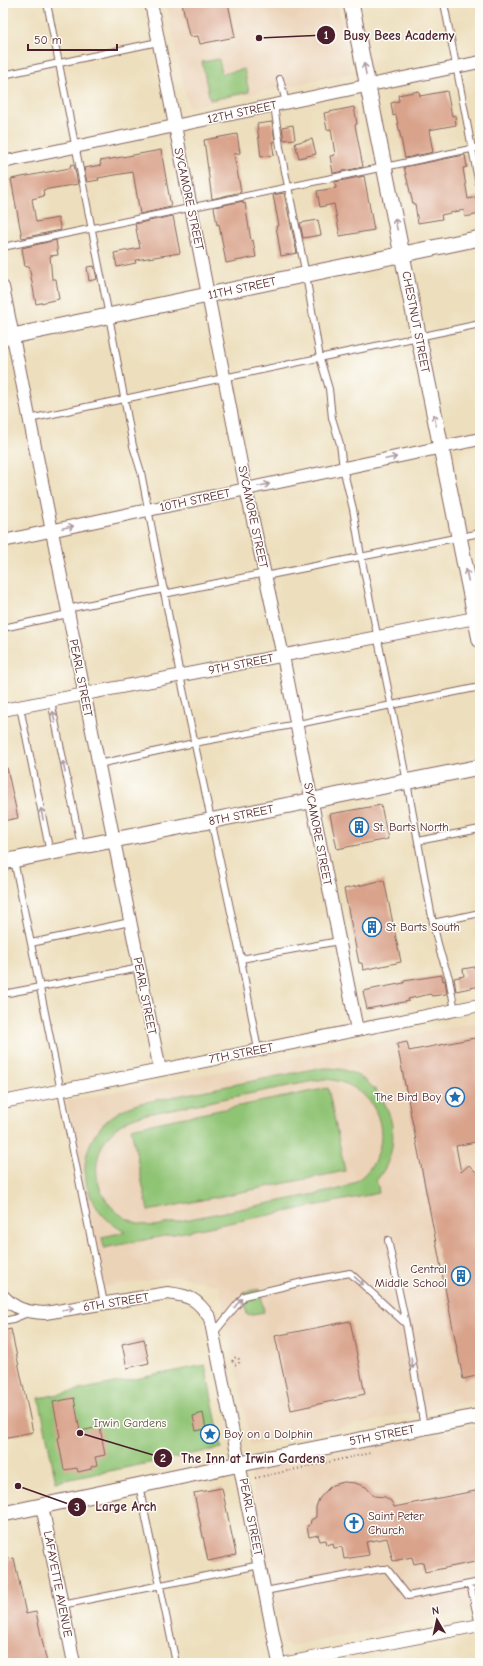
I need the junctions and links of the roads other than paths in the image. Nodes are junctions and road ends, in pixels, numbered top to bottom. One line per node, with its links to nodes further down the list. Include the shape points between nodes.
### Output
1 (47, 3): 7 (lane)
2 (151, 3): 5 (street, SYCAMORE STREET)
3 (352, 3): 11 (street, CHESTNUT STREET, one-way to 3)
4 (444, 3): 8 (lane)
5 (158, 42): 7 (lane); 13 (street, SYCAMORE STREET)
6 (480, 62): 8 (street, 12TH STREET)
7 (58, 64): 9 (lane); 14 (lane)
8 (457, 67): 11 (street, 12TH STREET); 16 (lane)
9 (3, 75)
10 (280, 79): 12 (lane)
11 (368, 86): 12 (street, 12TH STREET); 18 (street, CHESTNUT STREET)
12 (280, 104): 13 (street, 12TH STREET); 19 (lane)
13 (175, 126): 14 (street, 12TH STREET); 21 (street, SYCAMORE STREET)
14 (75, 147): 17 (street, 12TH STREET); 22 (lane)
15 (480, 147): 16 (lane)
16 (472, 148): 18 (lane); 20 (lane)
17 (3, 162)
18 (384, 167): 19 (lane); 25 (street, CHESTNUT STREET, one-way to 18)
19 (288, 188): 21 (lane); 26 (lane)
20 (480, 190)
21 (191, 206): 22 (lane); 28 (street, SYCAMORE STREET)
22 (92, 228): 24 (lane); 29 (lane)
23 (480, 238): 25 (street, 11TH STREET)
24 (3, 246)
25 (402, 254): 26 (street, 11TH STREET); 31 (street, CHESTNUT STREET)
26 (306, 274): 28 (street, 11TH STREET); 33 (lane)
27 (3, 287): 32 (street, PEARL STREET)
28 (209, 295): 29 (street, 11TH STREET); 34 (street, SYCAMORE STREET)
29 (109, 316): 32 (street, 11TH STREET); 35 (lane)
30 (480, 324): 31 (lane)
31 (418, 336): 33 (lane); 38 (street, CHESTNUT STREET, one-way to 31)
32 (8, 337): 36 (street, PEARL STREET)
33 (320, 358): 34 (lane); 39 (lane)
34 (225, 379): 35 (lane); 40 (street, SYCAMORE STREET)
35 (126, 400): 36 (lane); 41 (lane, via 133,446)
36 (29, 419): 42 (street, PEARL STREET)
37 (480, 439): 38 (street, 10TH STREET)
38 (440, 448): 39 (street, 10TH STREET, one-way to 38); 44 (street, CHESTNUT STREET)
39 (343, 468): 40 (street, 10TH STREET, one-way to 39); 46 (lane)
40 (246, 489): 41 (street, 10TH STREET); 47 (street, SYCAMORE STREET)
41 (148, 510): 42 (street, 10TH STREET, one-way to 41); 48 (lane)
42 (51, 530): 45 (street, 10TH STREET); 49 (street, PEARL STREET)
43 (480, 533): 44 (lane)
44 (459, 537): 46 (lane); 50 (street, CHESTNUT STREET, one-way to 44)
45 (3, 541)
46 (361, 556): 47 (lane); 52 (lane)
47 (265, 575): 48 (lane); 54 (street, SYCAMORE STREET)
48 (164, 591): 49 (lane); 55 (lane)
49 (68, 612): 51 (lane); 57 (street, PEARL STREET)
50 (478, 618): 52 (street, 9TH STREET); 53 (street, CHESTNUT STREET)
51 (3, 628)
52 (377, 637): 54 (street, 9TH STREET); 59 (lane)
53 (480, 640)
54 (282, 656): 55 (street, 9TH STREET); 62 (street, SYCAMORE STREET)
55 (180, 676): 57 (street, 9TH STREET); 63 (lane)
56 (480, 687): 59 (lane)
57 (85, 694): 58 (street, 9TH STREET); 64 (street, PEARL STREET)
58 (51, 701): 60 (street, 9TH STREET); 72 (lane, one-way to 58)
59 (392, 705): 62 (lane); 66 (lane)
60 (20, 707): 61 (street, 9TH STREET); 73 (lane, one-way to 60)
61 (3, 710)
62 (296, 724): 63 (lane); 67 (street, SYCAMORE STREET)
63 (194, 743): 64 (lane); 68 (lane)
64 (98, 764): 70 (street, PEARL STREET)
65 (480, 768): 66 (street, 8TH STREET)
66 (408, 782): 67 (street, 8TH STREET); 71 (lane)
67 (311, 801): 68 (street, 8TH STREET); 78 (street, SYCAMORE STREET)
68 (211, 821): 70 (street, 8TH STREET); 80 (lane)
69 (480, 828): 71 (lane)
70 (114, 840): 72 (street, 8TH STREET); 76 (street, PEARL STREET)
71 (418, 841): 77 (lane)
72 (81, 846): 73 (street, 8TH STREET)
73 (50, 853): 74 (street, 8TH STREET)
74 (8, 861): 79 (lane)
75 (480, 913): 77 (lane)
76 (130, 922): 79 (lane); 81 (street, PEARL STREET)
77 (433, 922): 85 (lane, via 449,978)
78 (339, 941): 80 (lane); 86 (street, SYCAMORE STREET)
79 (31, 943): 82 (lane)
80 (242, 959): 87 (lane)
81 (140, 968): 82 (lane); 88 (street, PEARL STREET)
82 (40, 986): 83 (lane); 89 (lane)
83 (3, 994)
84 (480, 1006): 85 (street, 7TH STREET)
85 (455, 1011): 86 (street, 7TH STREET)
86 (357, 1030): 87 (street, 7TH STREET)
87 (258, 1050): 88 (street, 7TH STREET)
88 (160, 1070): 89 (street, 7TH STREET)
89 (60, 1090): 90 (street, 7TH STREET); 94 (lane)
90 (3, 1102)
91 (388, 1240): 97 (lane)
92 (3, 1296): 95 (street, via 13,1306)
93 (200, 1303): 94 (street, 6TH STREET, via 186,1295 168,1293); 98 (street, PEARL STREET, via 210,1318)
94 (104, 1304): 95 (street, 6TH STREET, one-way to 94, via 45,1313)
95 (29, 1312): 96 (lane)
96 (3, 1321)
97 (406, 1324): 98 (lane, one-way to 97, via 244,1296 350,1273); 100 (lane, one-way to 100)
98 (213, 1334): 101 (street, PEARL STREET)
99 (480, 1416): 100 (street, 5TH STREET)
100 (424, 1427): 101 (street, 5TH STREET)
101 (240, 1464): 102 (street, 5TH STREET); 105 (street, PEARL STREET)
102 (139, 1485): 103 (street, 5TH STREET); 108 (lane)
103 (42, 1506): 104 (street, 5TH STREET); 110 (street, LAFAYETTE AVENUE)
104 (3, 1514)
105 (260, 1565): 108 (lane); 109 (street, PEARL STREET)
106 (480, 1582): 107 (lane)
107 (470, 1584): 109 (lane, via 408,1596 387,1569 381,1568); 111 (lane)
108 (160, 1585): 110 (lane); 113 (lane)
109 (265, 1592): 114 (street, PEARL STREET)
110 (62, 1605): 112 (street, LAFAYETTE AVENUE)
111 (480, 1627): 115 (street)
112 (74, 1663)
113 (176, 1663)
114 (280, 1663)
115 (287, 1663)

